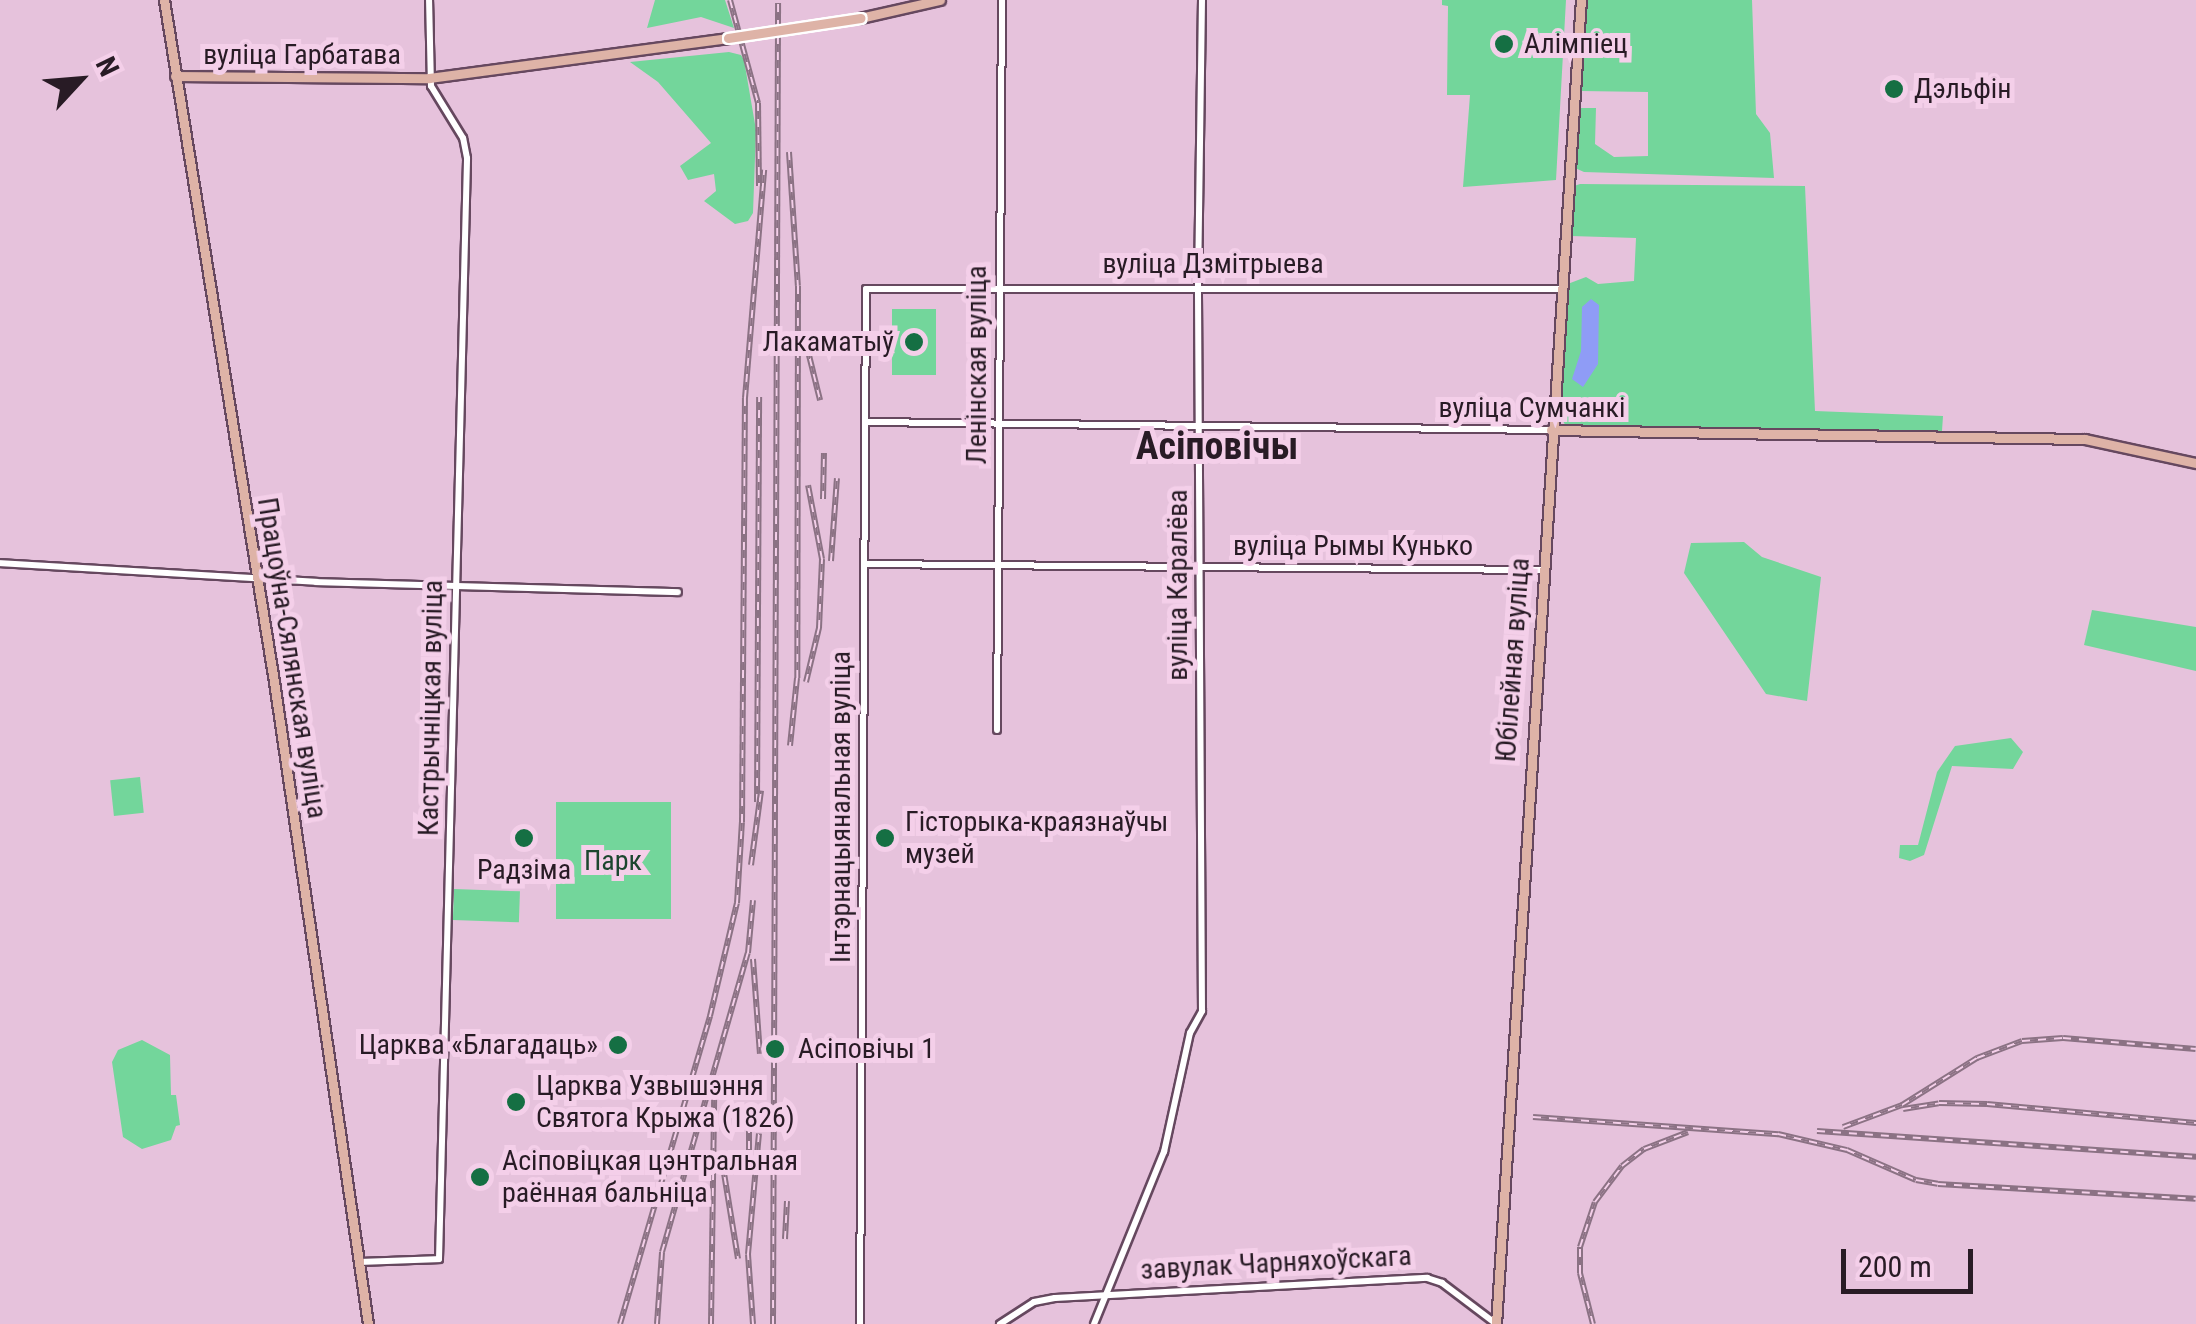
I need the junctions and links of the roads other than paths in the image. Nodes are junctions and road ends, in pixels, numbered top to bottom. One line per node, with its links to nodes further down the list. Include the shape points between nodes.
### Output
1 (164, 0): 7 (main road, Працоўна-Сялянская вуліца)
2 (429, 0): 8 (street)
3 (940, 0): 8 (main road, вуліца Гарбатава, bridge, via 860,18)
4 (1002, 0): 10 (street, Ленінская вуліца)
5 (1202, 0): 9 (street, вуліца Каралёва)
6 (1581, 0): 12 (main road, Юбілейная вуліца)
7 (175, 76): 8 (main road, вуліца Гарбатава); 23 (main road, Працоўна-Сялянская вуліца)
8 (429, 78): 24 (street, Кастрычніцкая вуліца, via 467,158)
9 (1198, 286): 10 (street, вуліца Дзмітрыева); 12 (street, вуліца Дзмітрыева); 15 (street, вуліца Каралёва)
10 (999, 287): 11 (street, вуліца Дзмітрыева); 14 (street, Ленінская вуліца)
11 (866, 289): 13 (street, Інтэрнацыянальная вуліца)
12 (1560, 289): 16 (main road, Юбілейная вуліца)
13 (866, 422): 14 (street, вуліца Сумчанкі); 19 (street, Інтэрнацыянальная вуліца)
14 (998, 423): 15 (street, вуліца Сумчанкі); 20 (street, Ленінская вуліца)
15 (1200, 426): 16 (street, вуліца Сумчанкі); 21 (street, вуліца Каралёва)
16 (1551, 430): 17 (main road, вуліца Сумчанкі, via 2085,439); 22 (main road, Юбілейная вуліца)
17 (2196, 462)
18 (0, 562): 23 (street)
19 (865, 564): 20 (street, вуліца Рымы Кунько); 30 (street, Інтэрнацыянальная вуліца)
20 (1000, 566): 21 (street, вуліца Рымы Кунько); 26 (street, Ленінская вуліца)
21 (1201, 568): 22 (street, вуліца Рымы Кунько); 28 (street, вуліца Каралёва, via 1202,1011 1190,1033 1161,1161)
22 (1541, 570): 33 (main road, Юбілейная вуліца)
23 (258, 580): 24 (street); 27 (main road, Працоўна-Сялянская вуліца)
24 (456, 584): 25 (street); 27 (street, Кастрычніцкая вуліца, via 439,1259)
25 (678, 592)
26 (997, 730)
27 (362, 1262): 29 (main road, Працоўна-Сялянская вуліца)
28 (1105, 1295): 31 (street, завулак Чарняхоўскага, via 1038,1301); 32 (street, вуліца Каралёва); 33 (street, завулак Чарняхоўскага, via 1426,1278)
29 (368, 1324)
30 (860, 1324)
31 (1000, 1324)
32 (1094, 1324)
33 (1496, 1324)

